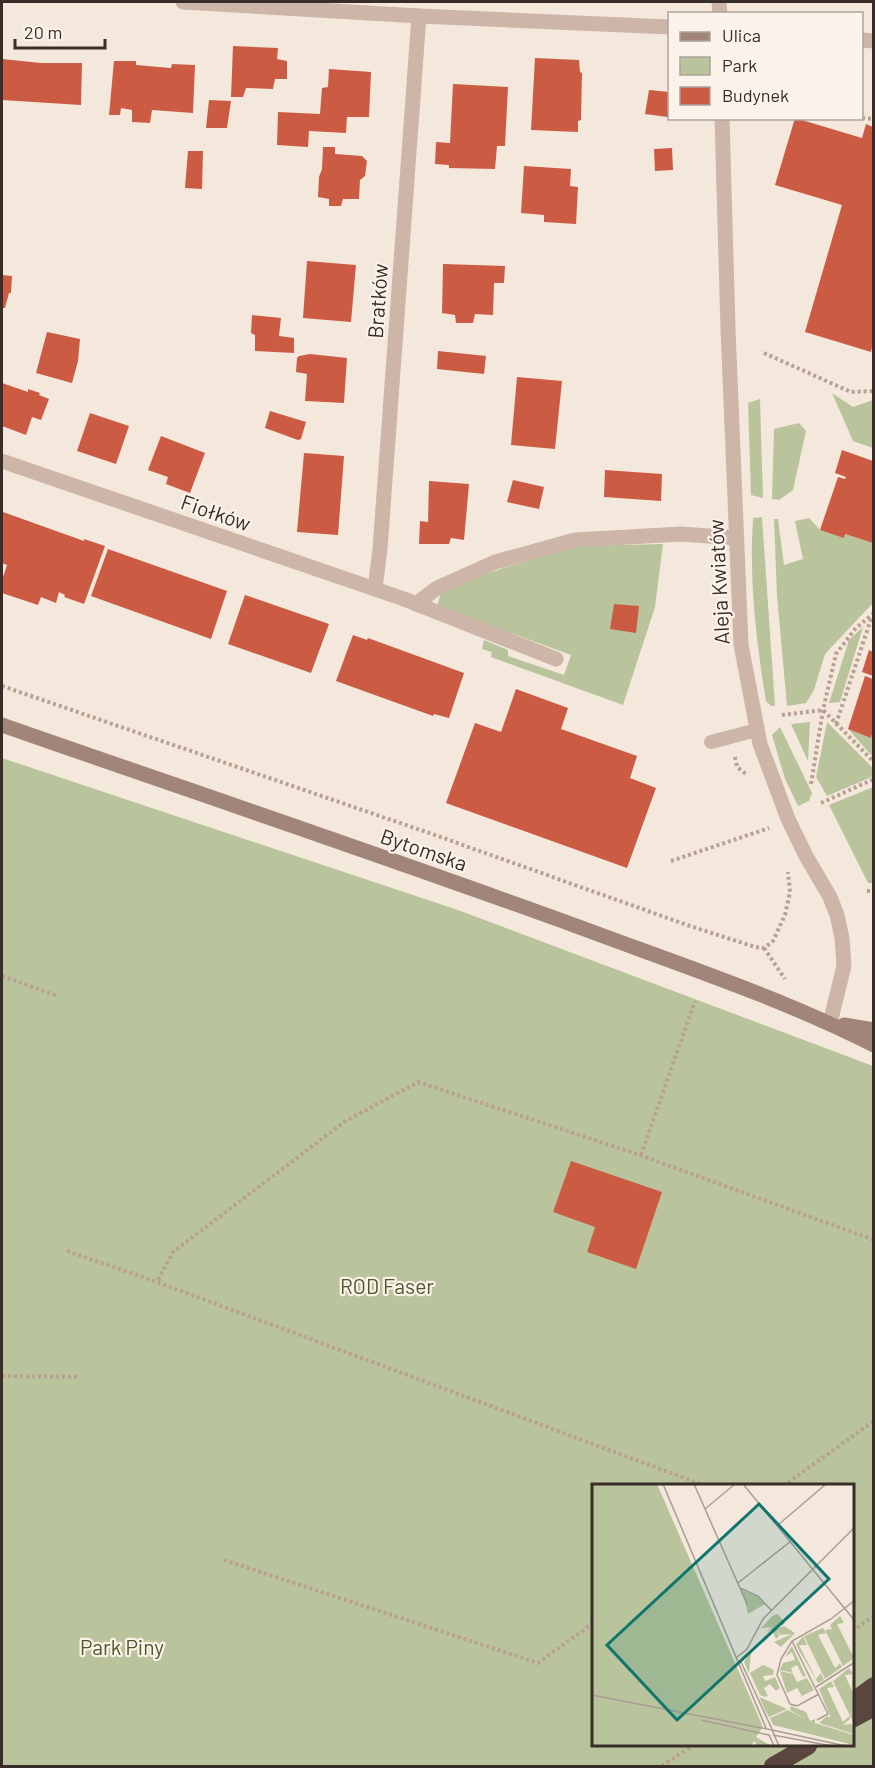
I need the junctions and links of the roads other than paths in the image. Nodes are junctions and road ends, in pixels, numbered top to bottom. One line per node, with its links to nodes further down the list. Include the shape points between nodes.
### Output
1 (183, 2): 2 (street)
2 (247, 3): 3 (street)
3 (419, 16): 4 (street); 8 (street, Bratków)
4 (668, 27)
5 (722, 120): 7 (street, Aleja Kwiatów)
6 (2, 461): 8 (street, Fiołków)
7 (736, 538): 9 (street, via 681,534 575,540 495,562 437,588); 12 (street, Aleja Kwiatów, via 741,645)
8 (375, 589): 9 (street, Fiołków)
9 (416, 604): 10 (street, Fiołków)
10 (556, 659)
11 (2, 725): 14 (street, Bytomska, via 678,962)
12 (757, 730): 13 (lane); 14 (street, Aleja Kwiatów, via 788,819 837,915 844,966)
13 (711, 742)
14 (830, 1023): 15 (street, Bytomska); 16 (street, Bytomska)
15 (873, 1030)
16 (873, 1045)
17 (873, 1686): 18 (highway)
18 (854, 1700)
19 (873, 1707): 20 (highway)
20 (854, 1718)
21 (797, 1747): 23 (highway)
22 (806, 1747): 23 (highway)
23 (772, 1767)

